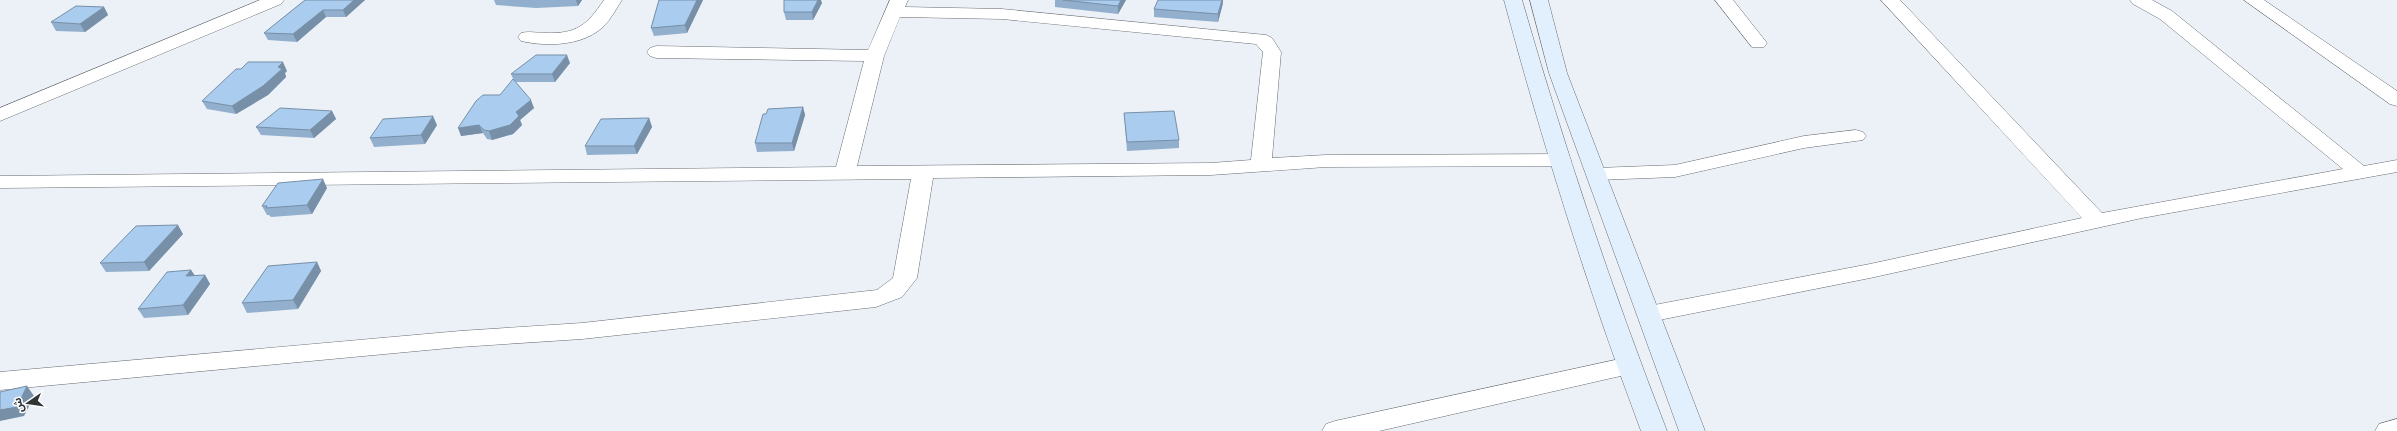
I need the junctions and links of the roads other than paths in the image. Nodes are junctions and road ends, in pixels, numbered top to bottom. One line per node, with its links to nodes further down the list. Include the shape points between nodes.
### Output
1 (275, 0): 15 (street)
2 (613, 0): 10 (street, via 599,21 577,35 562,39)
3 (1513, 0): 17 (main road, via 1544,112)
4 (1539, 0): 23 (main road, via 1558,73)
5 (1724, 0): 11 (street)
6 (1890, 0): 25 (street)
7 (2139, 0): 22 (street, via 2166,15)
8 (2253, 0): 14 (street)
9 (896, 6): 13 (street); 18 (street, via 1260,39 1266,42 1272,52)
10 (527, 37)
11 (1758, 43)
12 (656, 52): 13 (street)
13 (875, 56): 20 (street)
14 (2397, 100)
15 (0, 115)
16 (1856, 136): 23 (street, via 1804,142 1675,171)
17 (1561, 160): 18 (street, via 1326,161); 27 (main road)
18 (1261, 165): 21 (street, via 1211,169)
19 (2395, 168): 22 (street)
20 (845, 172): 21 (street); 24 (street)
21 (922, 172): 28 (street, via 906,278 901,286 889,295 876,299 582,331 460,339)
22 (2360, 173): 25 (street, via 2224,195)
23 (1597, 174): 26 (main road)
24 (0, 182)
25 (2097, 221): 26 (street, via 1870,271)
26 (1650, 314): 32 (main road)
27 (1629, 366): 30 (street); 31 (main road)
28 (0, 381)
29 (2397, 429): 33 (street)
30 (1335, 431)
31 (1654, 431)
32 (1692, 431)
33 (2388, 431)

